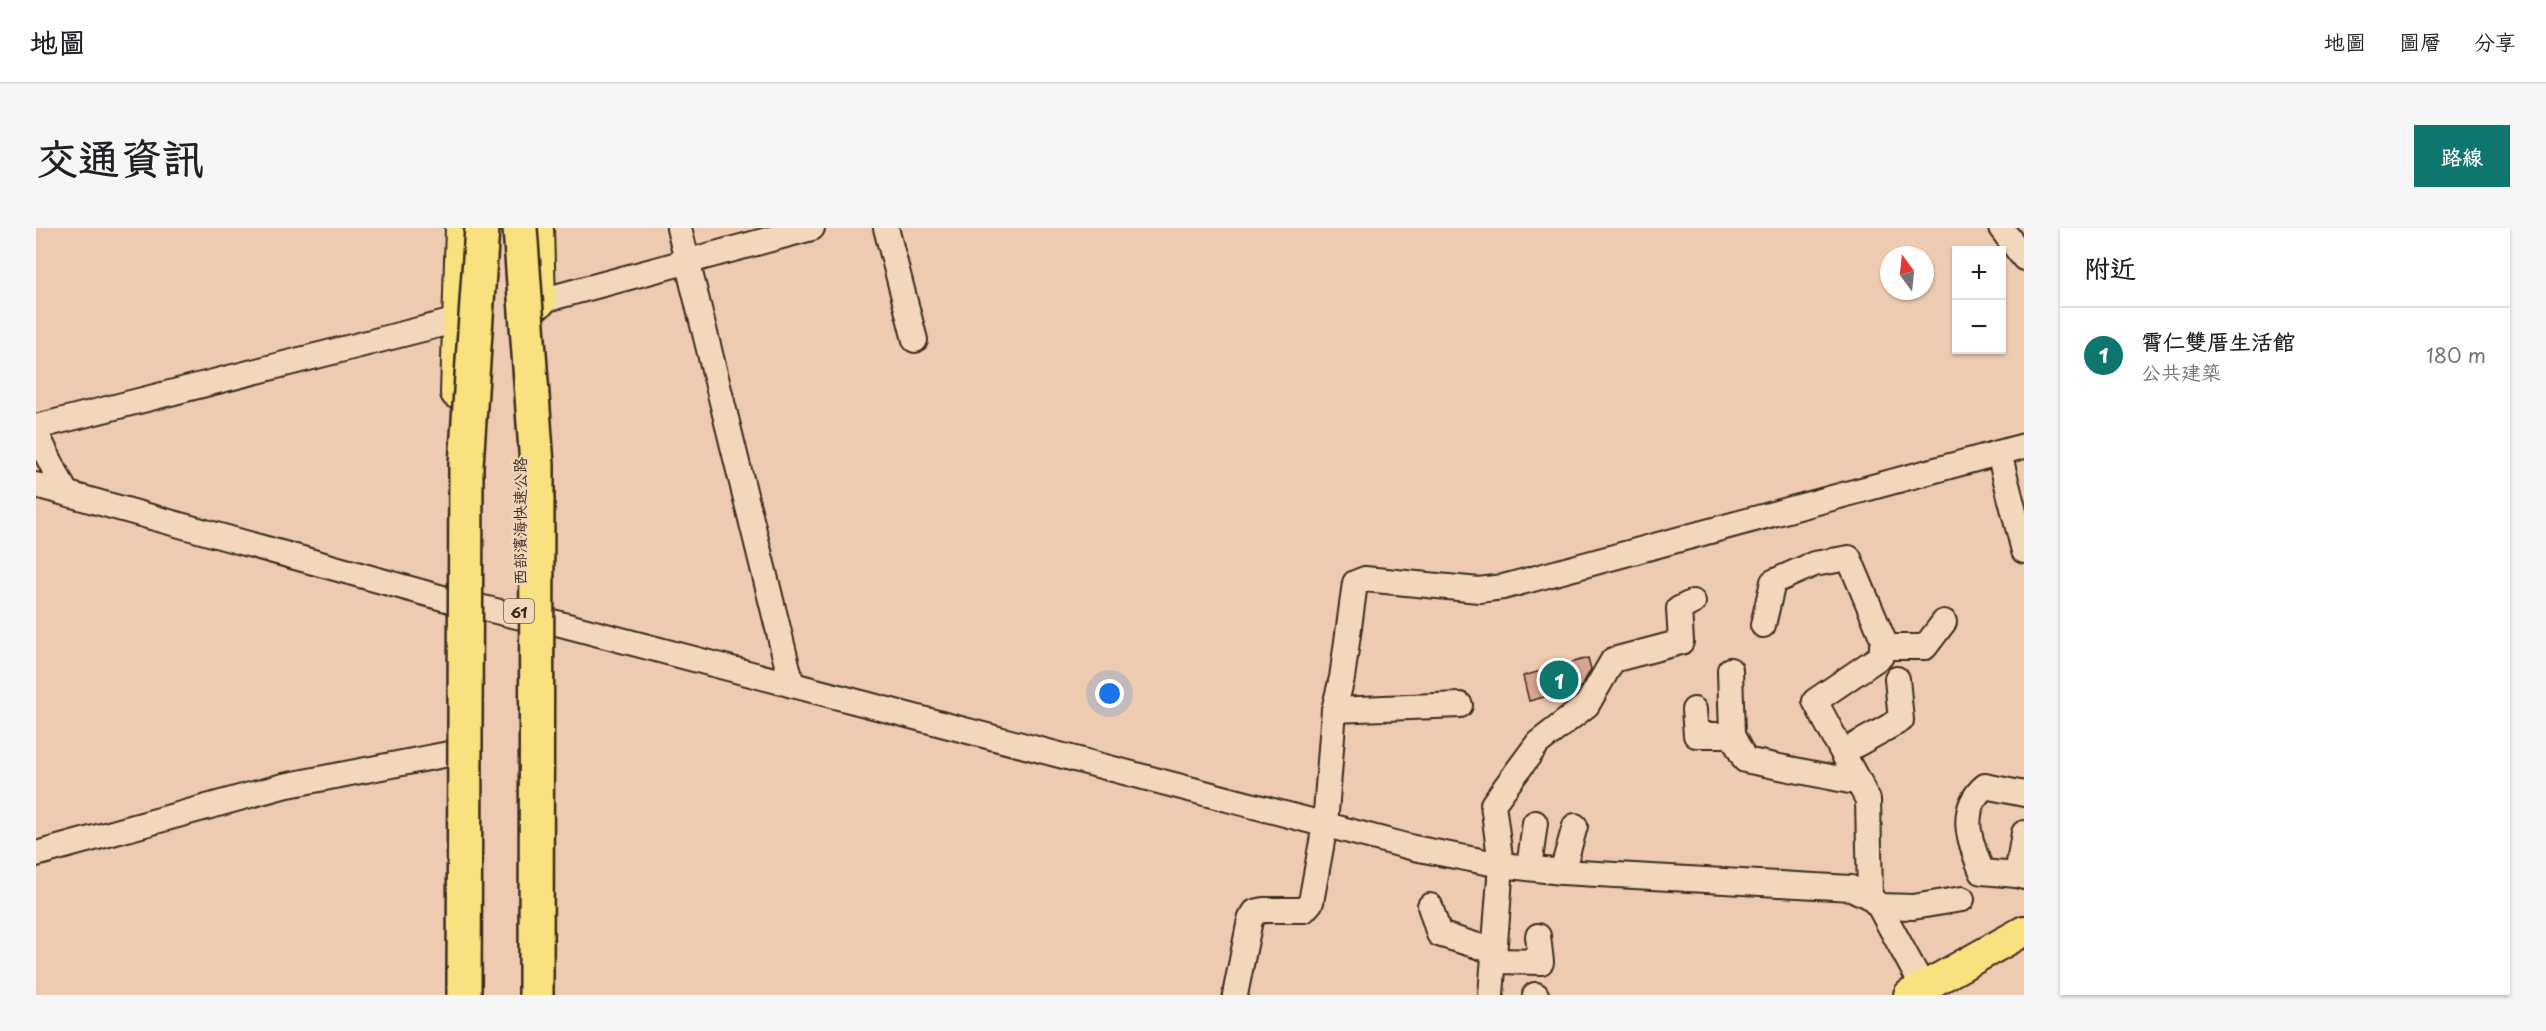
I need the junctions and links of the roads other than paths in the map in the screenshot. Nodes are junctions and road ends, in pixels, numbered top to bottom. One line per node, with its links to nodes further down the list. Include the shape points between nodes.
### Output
1 (460, 228): 14 (main road)
2 (476, 228): 24 (main road)
3 (483, 228): 56 (highway, bridge, via 466,465); 58 (highway, 西部濱海快速公路 / 61, bridge)
4 (518, 228): 59 (highway, 西部濱海快速公路 / 61, bridge); 61 (highway, bridge, via 537,465)
5 (526, 228): 25 (main road)
6 (538, 228): 13 (main road)
7 (679, 228): 12 (street)
8 (812, 228): 12 (street)
9 (886, 228): 15 (street)
10 (2001, 228): 11 (street)
11 (2024, 258)
12 (688, 260): 13 (street); 31 (street)
13 (540, 301): 25 (main road)
14 (458, 320): 16 (street); 24 (main road)
15 (915, 340)
16 (36, 427)
17 (36, 433): 21 (street)
18 (2024, 446): 19 (street)
19 (1999, 453): 22 (street); 33 (street, via 1503,587 1479,590 1365,579 1356,583)
20 (36, 485): 21 (street)
21 (66, 493): 24 (street)
22 (2024, 551)
23 (1693, 602): 45 (street, via 1679,609 1681,642 1612,660 1587,705 1538,743 1493,804)
24 (464, 603): 25 (street); 37 (main road); 57 (main road)
25 (539, 620): 31 (street); 60 (main road); 61 (main road)
26 (1944, 622): 28 (street, via 1925,647)
27 (1763, 625): 28 (street, via 1773,582 1814,564 1849,558 1883,639)
28 (1882, 647): 36 (street, via 1881,656 1815,701)
29 (1730, 670): 35 (street)
30 (1897, 679): 36 (street, via 1901,720)
31 (792, 685): 41 (street)
32 (1460, 705): 33 (street)
33 (1334, 710): 41 (street)
34 (1694, 710): 35 (street, via 1696,735)
35 (1732, 735): 38 (street, via 1745,760)
36 (1843, 752): 38 (street)
37 (454, 753): 44 (street, via 283,786); 56 (main road)
38 (1860, 783): 50 (street, via 1868,800)
39 (2024, 794): 48 (street, via 1985,786 1975,794 1967,821 1970,843 1982,872)
40 (1535, 823): 46 (street)
41 (1325, 825): 45 (street); 62 (street, via 1311,902 1304,909 1255,912)
42 (1575, 826): 47 (street)
43 (2024, 833): 48 (street)
44 (36, 854)
45 (1501, 865): 46 (street); 54 (street)
46 (1529, 868): 47 (street)
47 (1562, 872): 50 (street, via 1851,888)
48 (2020, 876)
49 (1962, 899): 50 (street, via 1913,907)
50 (1875, 901): 55 (street)
51 (1431, 906): 54 (street, via 1439,934)
52 (2024, 931): 55 (main road)
53 (1538, 936): 54 (street, via 1541,962)
54 (1494, 956): 63 (street)
55 (1916, 991)
56 (462, 995)
57 (474, 995)
58 (484, 995)
59 (518, 995)
60 (527, 995)
61 (537, 995)
62 (1235, 995)
63 (1491, 995)

